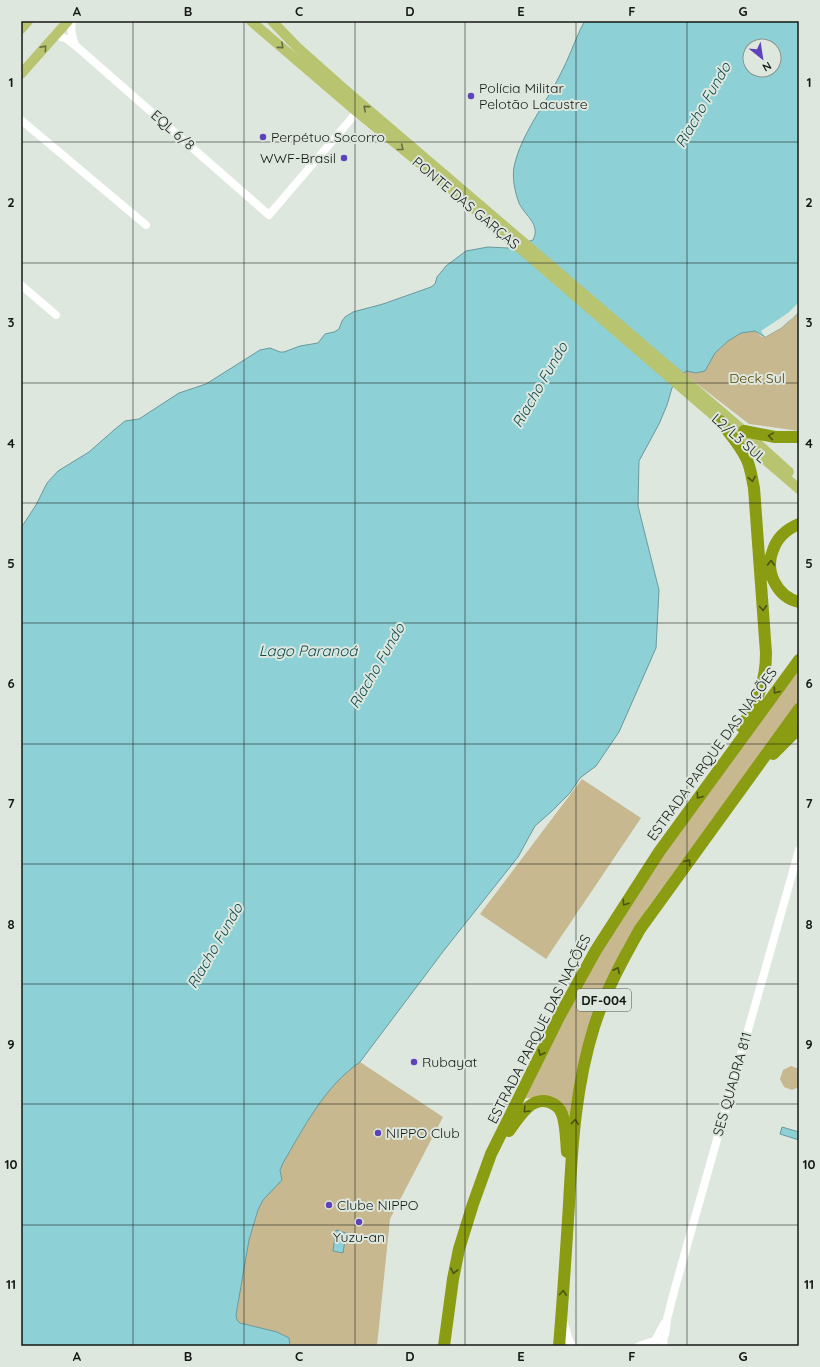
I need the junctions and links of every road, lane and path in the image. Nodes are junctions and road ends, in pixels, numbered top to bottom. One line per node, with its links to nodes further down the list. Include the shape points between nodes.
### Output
1 (28, 21): 6 (main road)
2 (68, 21): 7 (main road)
3 (72, 21): 8 (street, via 72,37)
4 (251, 21): 10 (main road, PONTE DAS GARÇAS, one-way to 10)
5 (272, 21): 13 (main road, PONTE DAS GARÇAS, one-way to 5, via 297,47)
6 (21, 29)
7 (55, 35): 8 (street, EQL 6/8, via 67,39); 9 (main road, one-way to 7)
8 (76, 46): 10 (street, EQL 6/8, via 269,215)
9 (21, 74)
10 (357, 112): 13 (main road, PONTE DAS GARÇAS, one-way to 13)
11 (21, 120): 12 (street)
12 (146, 225)
13 (500, 227): 16 (main road, PONTE DAS GARÇAS); 17 (main road, PONTE DAS GARÇAS)
14 (21, 285): 15 (street)
15 (56, 315)
16 (679, 387): 18 (main road, L2/L3 SUL)
17 (695, 390): 19 (main road, L2/L3 SUL)
18 (720, 421): 22 (main road, L2/L3 SUL); 28 (highway, one-way to 28, via 747,460 752,481 766,667 759,695)
19 (744, 431): 20 (highway, one-way to 19, via 776,437); 21 (main road, L2/L3 SUL)
20 (799, 437)
21 (799, 480)
22 (799, 489)
23 (799, 524): 24 (highway, one-way to 23, via 785,596 778,589 773,580 771,559 772,551 780,537)
24 (799, 602)
25 (799, 660): 28 (highway, ESTRADA PARQUE DAS NAÇÕES / DF-004, one-way to 28)
26 (799, 709): 29 (highway, DF-004)
27 (799, 728): 29 (highway)
28 (719, 769): 31 (highway, ESTRADA PARQUE DAS NAÇÕES / DF-004, one-way to 31, via 659,852 596,950 559,1017)
29 (754, 771): 32 (highway, DF-004, one-way to 29, via 577,1102 587,1054 604,998 640,929)
30 (799, 850): 34 (street, SES QUADRA 811, via 747,1030 666,1330)
31 (491, 1154): 32 (highway, one-way to 31, via 563,1115 559,1108 546,1101 532,1104 525,1110); 35 (highway, ESTRADA PARQUE DAS NAÇÕES / DF-004, one-way to 35, via 459,1249)
32 (570, 1179): 33 (highway, DF-004, one-way to 32)
33 (562, 1315): 36 (highway, DF-004); 37 (street)
34 (660, 1343): 38 (street)
35 (444, 1346)
36 (559, 1346)
37 (572, 1346)
38 (639, 1346)

